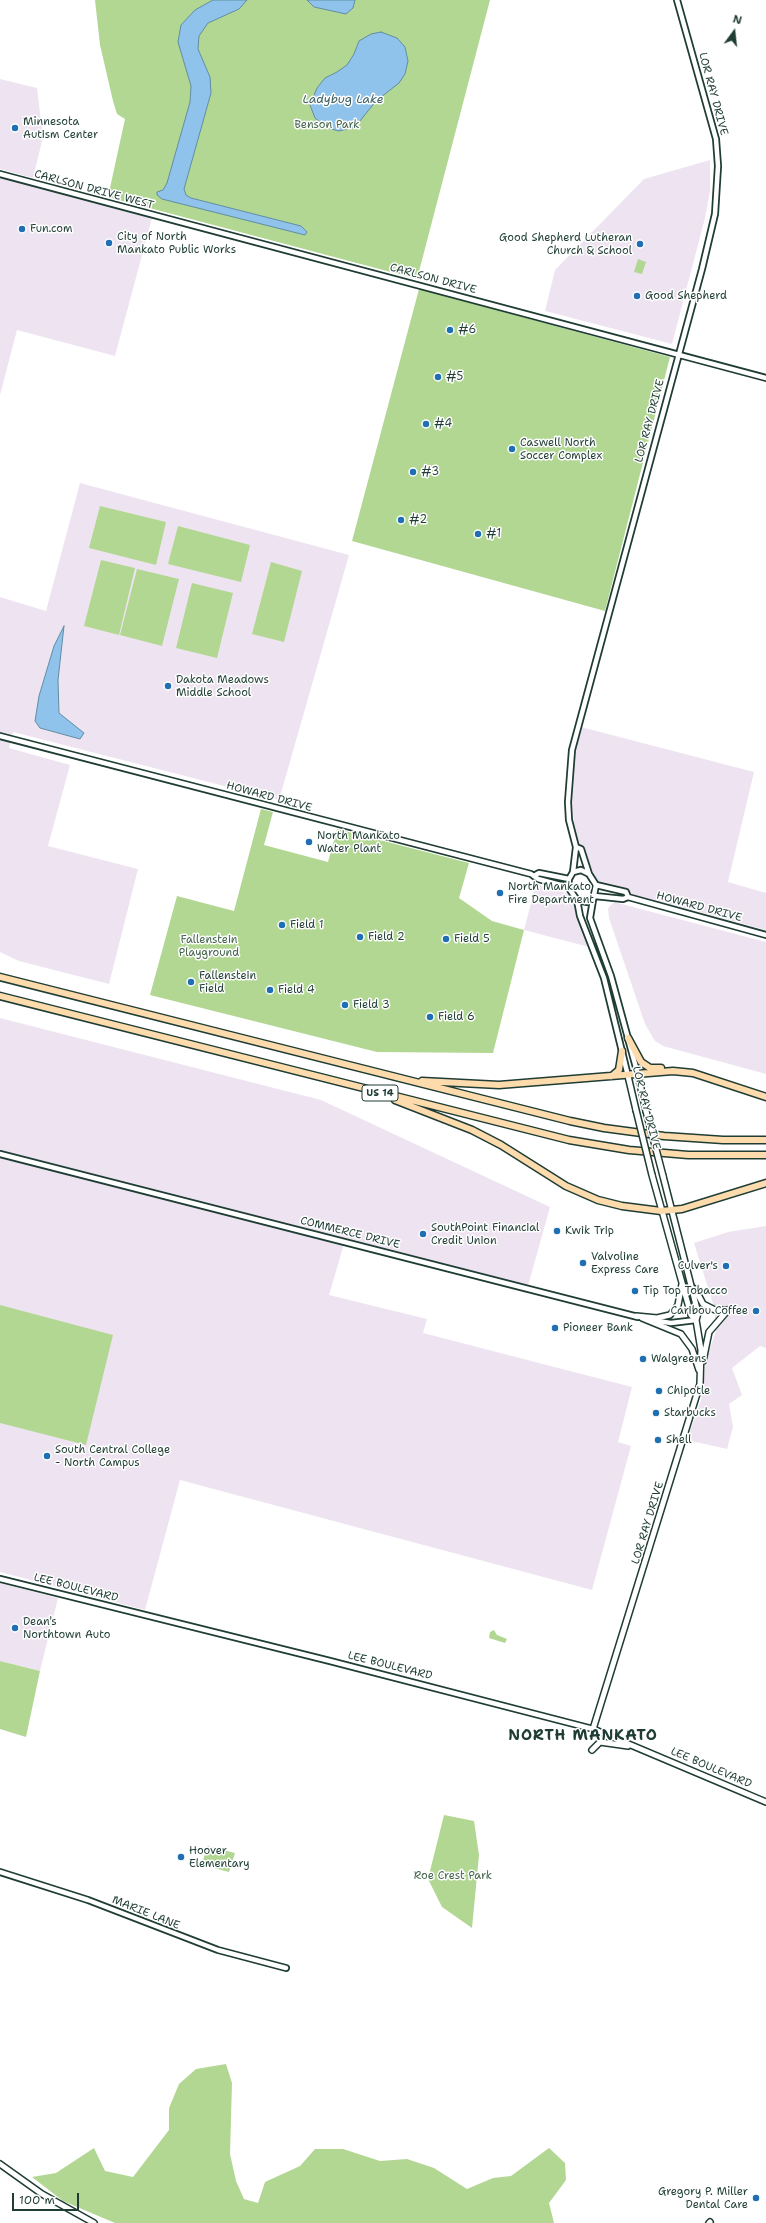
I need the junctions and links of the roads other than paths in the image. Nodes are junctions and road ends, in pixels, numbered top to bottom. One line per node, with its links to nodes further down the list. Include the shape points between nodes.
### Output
1 (677, 0): 4 (street, LOR RAY DRIVE, via 712,118 718,166 715,214)
2 (0, 174): 3 (street, CARLSON DRIVE WEST)
3 (183, 222): 4 (street, CARLSON DRIVE)
4 (678, 354): 5 (street, CARLSON DRIVE); 7 (street, LOR RAY DRIVE, via 572,750 568,802 569,820)
5 (766, 378)
6 (0, 736): 10 (street, HOWARD DRIVE)
7 (576, 847): 8 (street, LOR RAY DRIVE); 9 (street, LOR RAY DRIVE, via 581,849)
8 (573, 872): 9 (street, via 582,870); 11 (street)
9 (589, 874): 12 (street)
10 (534, 876): 11 (street, HOWARD DRIVE, via 539,873); 13 (street, HOWARD DRIVE)
11 (569, 879): 13 (street)
12 (596, 886): 14 (street, HOWARD DRIVE, via 626,892); 15 (street)
13 (568, 887): 16 (street)
14 (628, 897): 15 (street, HOWARD DRIVE); 17 (street, HOWARD DRIVE)
15 (594, 898): 16 (street, via 587,902); 18 (street, LOR RAY DRIVE, via 590,918)
16 (577, 900): 19 (street, LOR RAY DRIVE, via 580,916)
17 (766, 935)
18 (597, 938): 19 (street); 22 (street, LOR RAY DRIVE, via 611,976)
19 (591, 941): 23 (street, LOR RAY DRIVE, via 604,978)
20 (0, 977): 28 (highway, US 14)
21 (0, 996): 29 (highway, US 14)
22 (628, 1038): 24 (highway, via 638,1058 646,1066); 25 (street, LOR RAY DRIVE)
23 (622, 1052): 26 (street, LOR RAY DRIVE); 27 (highway, via 619,1070)
24 (686, 1072): 25 (highway); 30 (highway)
25 (638, 1075): 26 (highway); 35 (main road, LOR RAY DRIVE, bridge)
26 (628, 1076): 27 (highway); 36 (main road, LOR RAY DRIVE, bridge)
27 (610, 1077): 28 (highway, via 499,1085)
28 (404, 1080): 31 (highway, US 14, via 612,1129 691,1138)
29 (370, 1090): 33 (highway, US 14, via 538,1133 600,1146 688,1155); 36 (highway, via 472,1130 582,1193 622,1206)
30 (766, 1097)
31 (766, 1140)
32 (0, 1154): 39 (street, COMMERCE DRIVE)
33 (766, 1155)
34 (766, 1183): 35 (highway)
35 (673, 1210): 36 (highway); 38 (main road, LOR RAY DRIVE)
36 (661, 1211): 37 (main road, LOR RAY DRIVE)
37 (682, 1281): 39 (main road, via 678,1305 670,1315 657,1318); 41 (main road, LOR RAY DRIVE, via 691,1315)
38 (691, 1282): 41 (main road, LOR RAY DRIVE, via 698,1313); 42 (main road, via 704,1304 715,1310 728,1310 709,1332)
39 (636, 1316): 40 (street, COMMERCE DRIVE)
40 (642, 1318): 41 (street, COMMERCE DRIVE, via 671,1323); 42 (main road, via 674,1330 685,1338 692,1349)
41 (696, 1320): 42 (main road, LOR RAY DRIVE, via 701,1350)
42 (701, 1375): 44 (main road, LOR RAY DRIVE, via 694,1408)
43 (0, 1579): 44 (street, LEE BOULEVARD)
44 (593, 1730): 45 (main road, LEE BOULEVARD)
45 (637, 1748): 46 (main road, via 600,1742); 47 (main road, LEE BOULEVARD)
46 (592, 1750)
47 (766, 1802)
48 (0, 1872): 49 (street, MARIE LANE, via 95,1902 218,1950)
49 (286, 1968)
50 (0, 2164): 51 (main road, via 42,2194)
51 (94, 2223)

